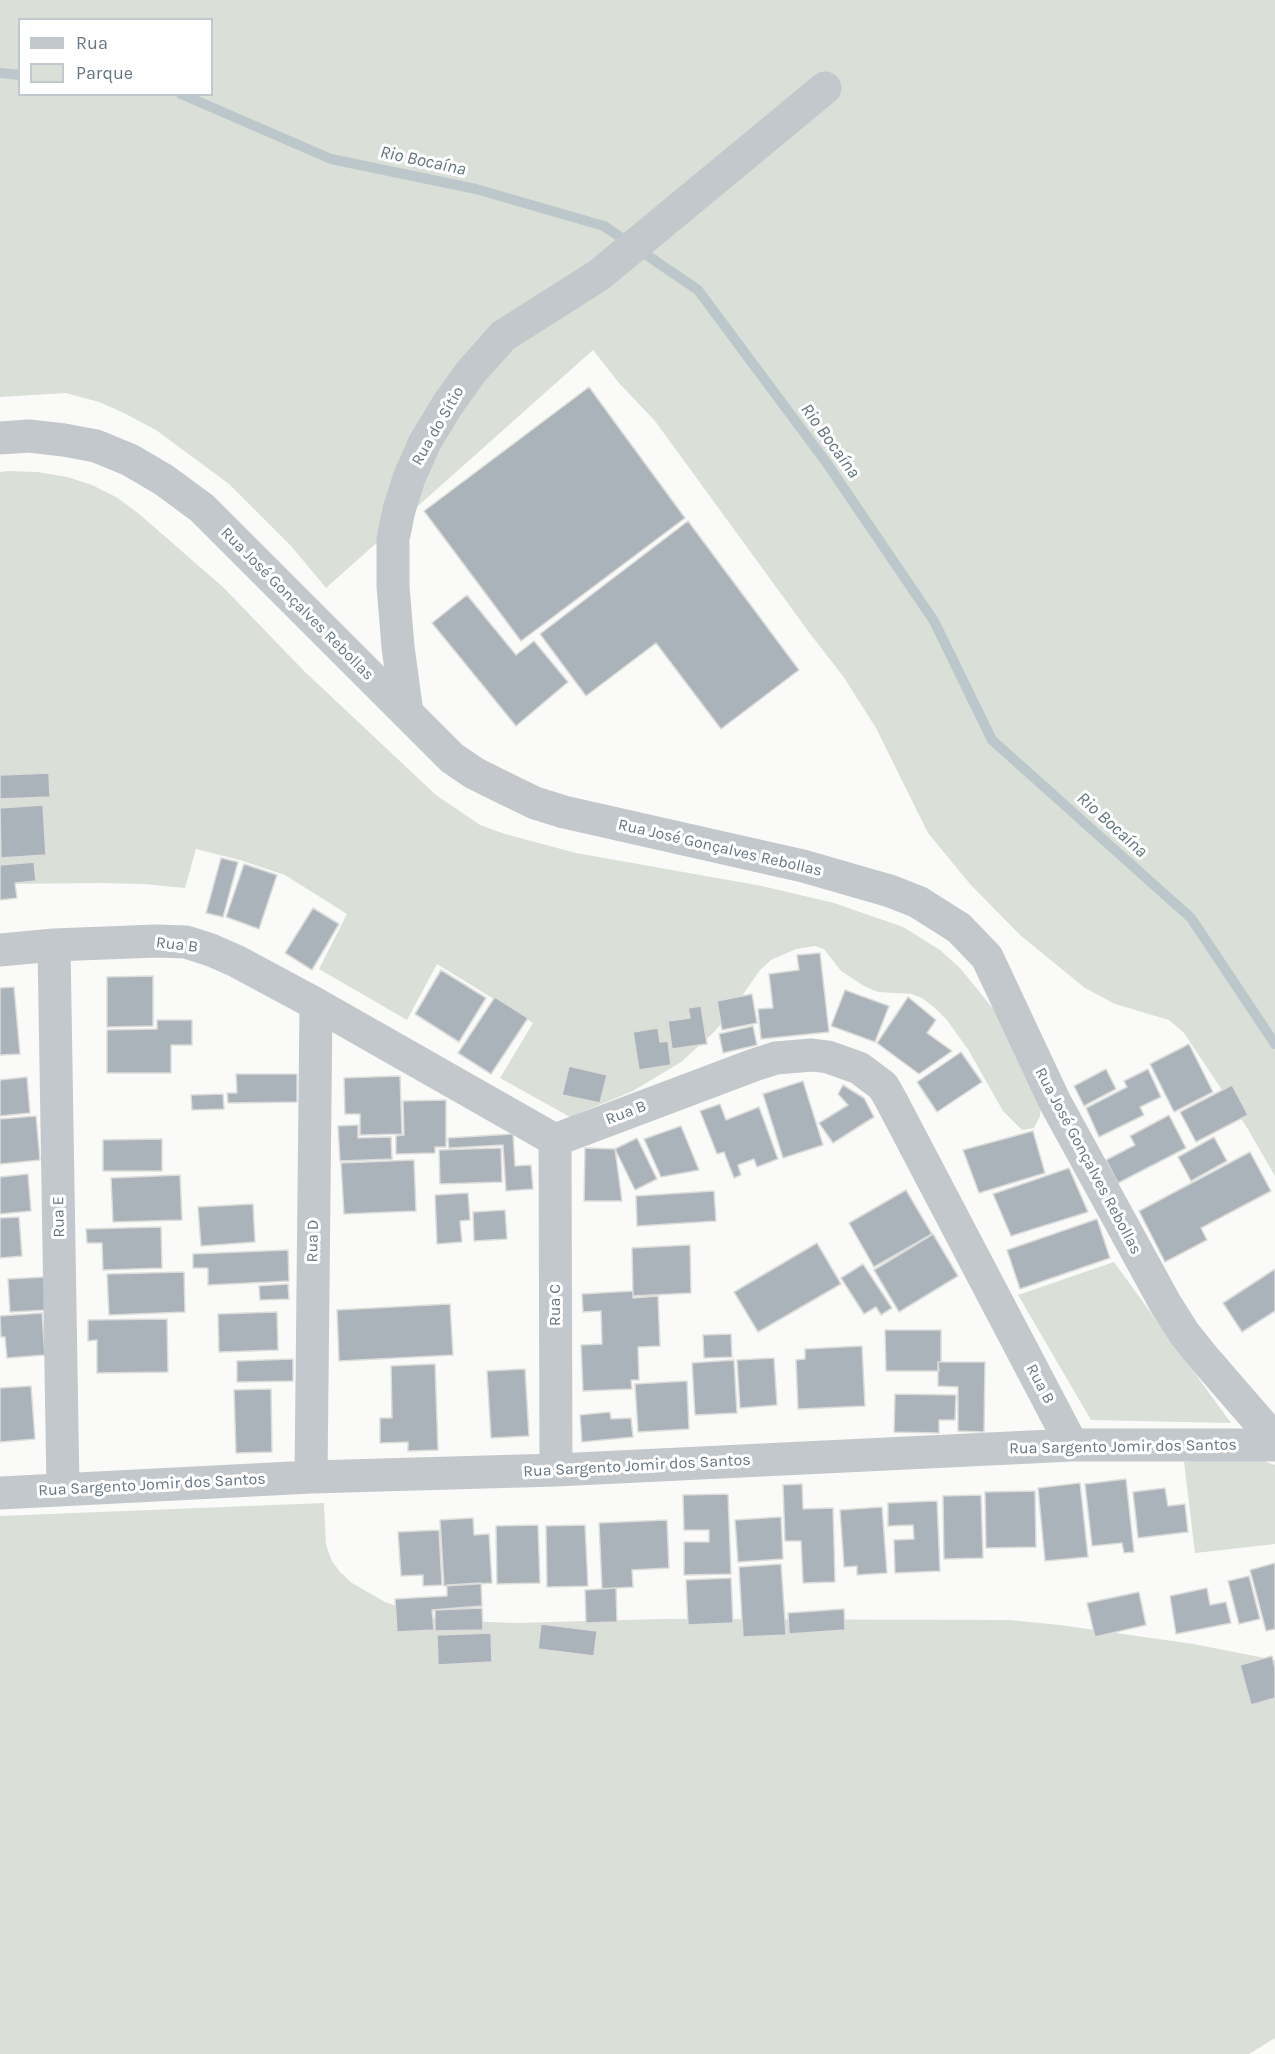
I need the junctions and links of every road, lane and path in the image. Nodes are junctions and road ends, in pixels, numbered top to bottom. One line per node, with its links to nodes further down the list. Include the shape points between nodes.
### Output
1 (825, 88): 3 (street, Rua do Sítio, via 599,275 503,336 448,404 409,478 393,539 393,586)
2 (0, 438): 3 (street, Rua José Gonçalves Rebollas, via 29,436 96,446 164,480 202,508)
3 (407, 713): 8 (street, Rua José Gonçalves Rebollas, via 452,758 535,803 861,881 918,902 959,928 987,957 1055,1102 1165,1303 1204,1359)
4 (54, 945): 5 (street, Rua B); 6 (street, Rua B, via 186,942 236,961); 13 (street, Rua E)
5 (0, 950)
6 (316, 1004): 7 (street, Rua B); 12 (street, Rua D)
7 (555, 1140): 9 (street, Rua B, via 776,1058 820,1056 859,1068 883,1086 891,1100); 11 (street, Rua C)
8 (1275, 1440)
9 (1072, 1445): 10 (street, Rua Sargento Jomir dos Santos); 11 (street, Rua Sargento Jomir dos Santos)
10 (1275, 1445)
11 (556, 1470): 12 (street, Rua Sargento Jomir dos Santos)
12 (311, 1477): 13 (street, Rua Sargento Jomir dos Santos)
13 (63, 1488): 14 (street, Rua Sargento Jomir dos Santos)
14 (0, 1493)

